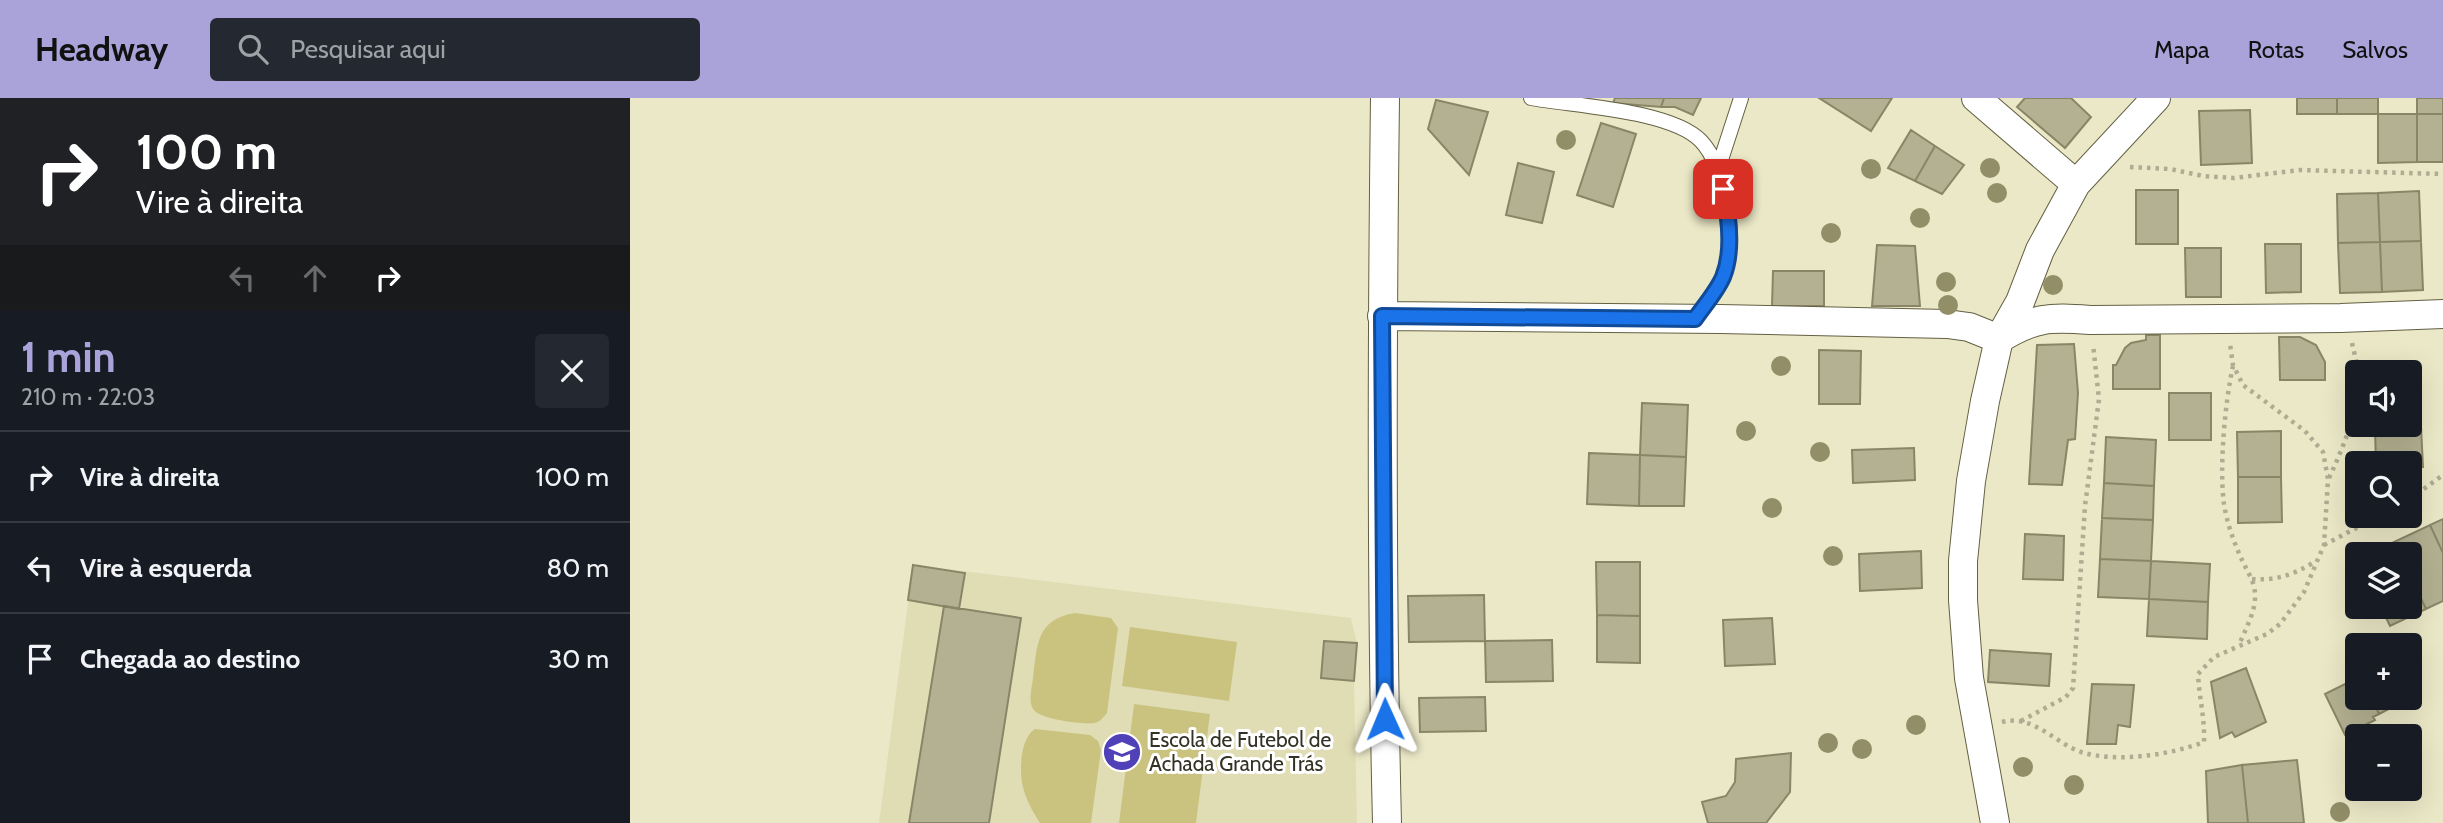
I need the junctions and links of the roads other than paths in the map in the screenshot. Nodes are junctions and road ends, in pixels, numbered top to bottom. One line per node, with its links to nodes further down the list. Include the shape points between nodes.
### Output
1 (1385, 98): 9 (street)
2 (1531, 98): 6 (lane, via 1668,122 1700,140)
3 (1741, 98): 6 (lane)
4 (1976, 98): 7 (street)
5 (2156, 98): 7 (street)
6 (1718, 169): 10 (lane, via 1728,209 1730,245 1723,276)
7 (2076, 184): 11 (street)
8 (2443, 314): 11 (street, via 2041,319)
9 (1382, 316): 10 (street); 12 (street)
10 (1695, 319): 11 (street, via 1947,324)
11 (1999, 339): 13 (street, via 1976,441 1963,561 1965,640)
12 (1387, 823)
13 (1995, 823)

